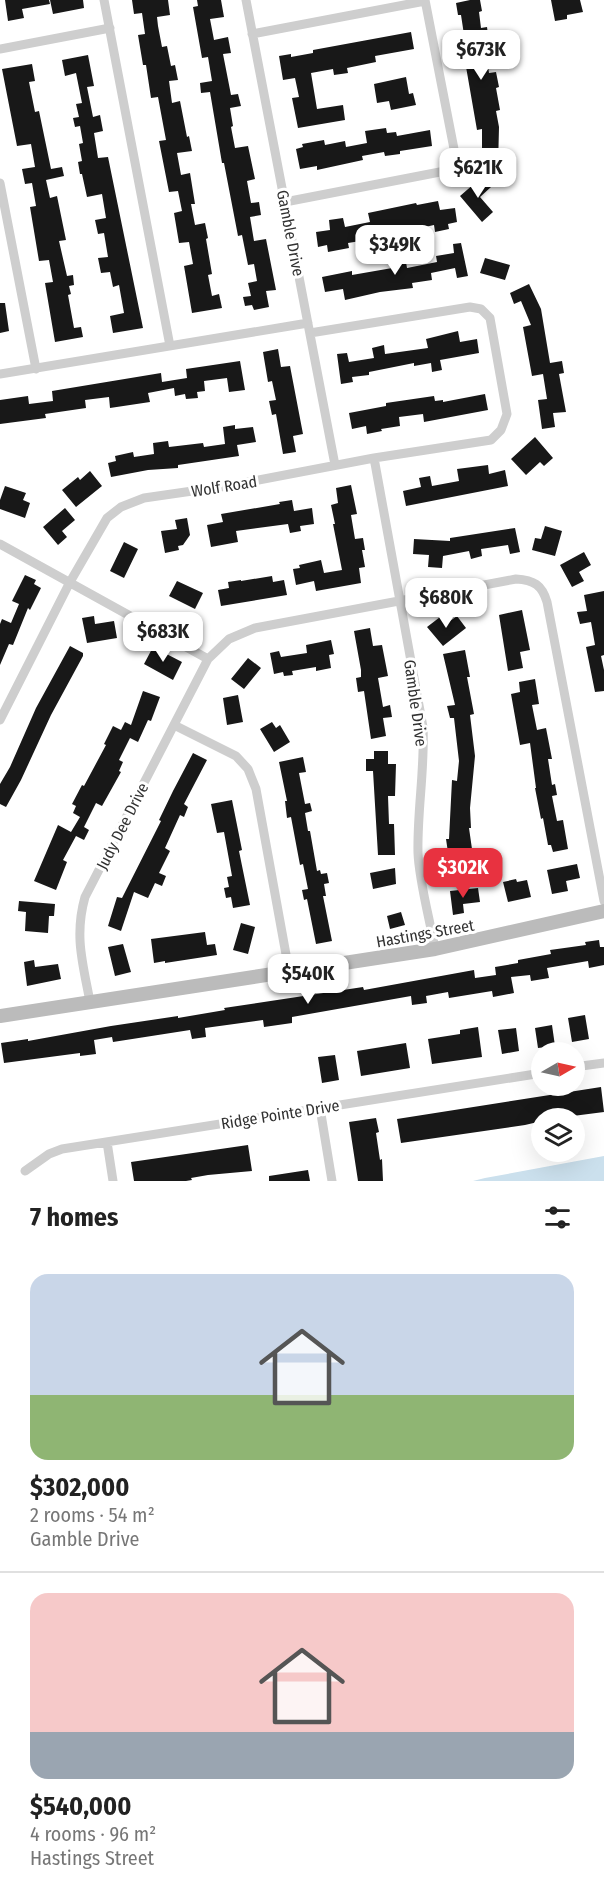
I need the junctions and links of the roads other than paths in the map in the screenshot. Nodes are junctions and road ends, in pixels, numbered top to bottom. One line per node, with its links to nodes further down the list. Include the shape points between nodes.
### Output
1 (104, 0): 4 (street)
2 (246, 0): 5 (street, Gamble Drive)
3 (425, 0): 5 (street); 8 (street, via 455,154 445,171)
4 (110, 28): 6 (street); 12 (street)
5 (252, 34): 8 (street, Gamble Drive)
6 (0, 49)
7 (0, 183): 9 (street)
8 (285, 201): 10 (street, Gamble Drive)
9 (2, 209): 13 (street)
10 (308, 323): 11 (street, Gamble Drive); 12 (street)
11 (310, 333): 15 (street, Wolf Road, via 470,307 481,309 490,318 507,414 501,430 491,440); 16 (street, Gamble Drive)
12 (170, 346): 13 (street)
13 (36, 369): 14 (street)
14 (0, 374)
15 (374, 458): 16 (street, Wolf Road); 19 (street, Gamble Drive)
16 (336, 465): 18 (street, Wolf Road, via 144,498 121,507 107,518)
17 (0, 543): 18 (street)
18 (70, 582): 20 (street); 21 (street, Wolf Road)
19 (400, 602): 20 (street, Judy Dee Drive, via 255,628 229,639); 23 (street, Judy Dee Drive, via 516,579 537,583 544,592); 25 (street, Gamble Drive, via 423,727 418,856)
20 (208, 659): 22 (street, Judy Dee Drive)
21 (2, 714)
22 (174, 725): 26 (street, via 236,756 248,769 256,789); 27 (street, Judy Dee Drive, via 85,897 79,918 79,944)
23 (604, 901)
24 (604, 911): 25 (street, Hastings Street)
25 (435, 949): 26 (street, Hastings Street)
26 (289, 971): 27 (street, Hastings Street)
27 (90, 1002): 28 (street, Hastings Street)
28 (0, 1016)
29 (604, 1063): 30 (street)
30 (585, 1066)
31 (531, 1074): 32 (street, Ridge Pointe Drive)
32 (320, 1108): 33 (street, Ridge Pointe Drive); 36 (street)
33 (107, 1142): 34 (street, Ridge Pointe Drive, via 62,1149); 35 (street)
34 (25, 1171)
35 (113, 1181)
36 (332, 1181)

